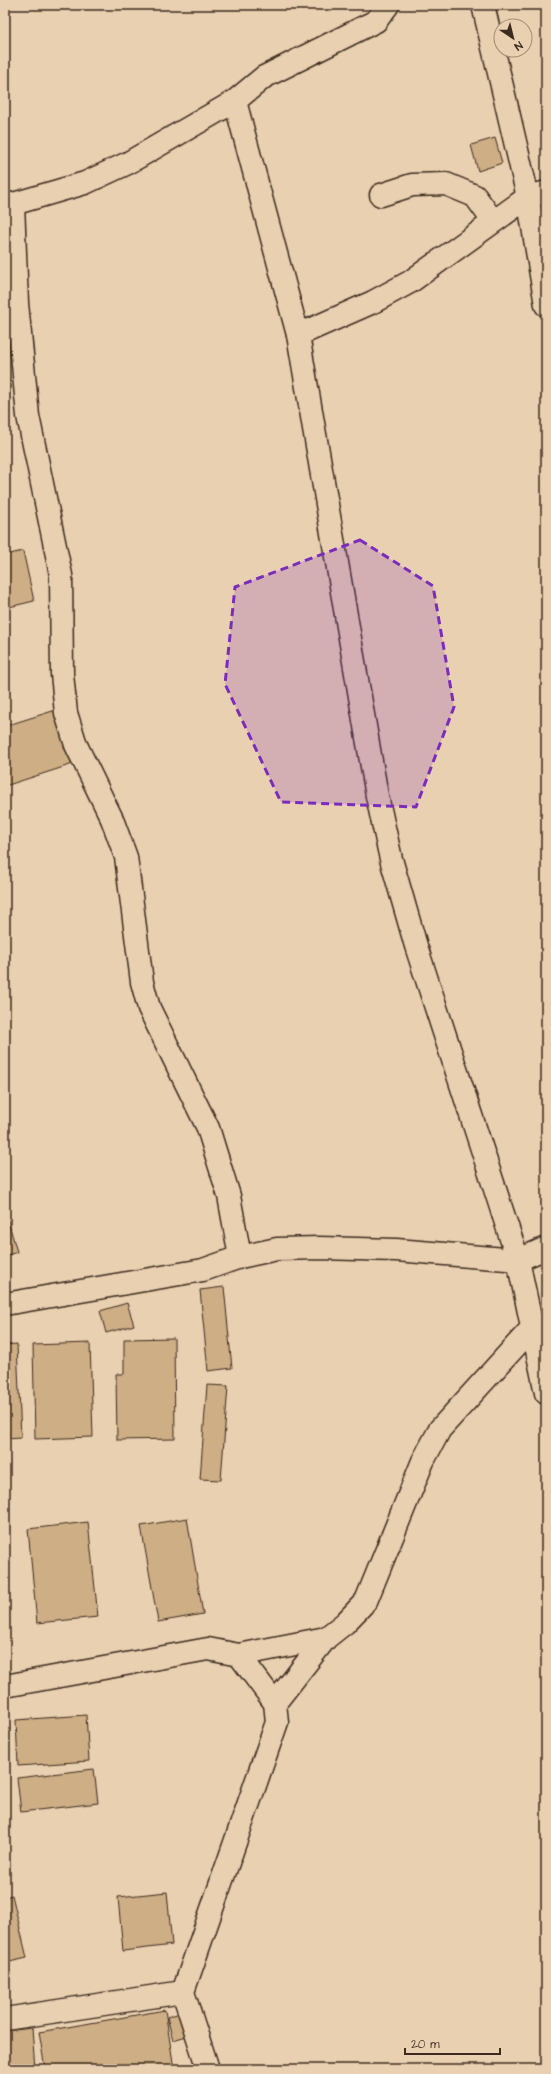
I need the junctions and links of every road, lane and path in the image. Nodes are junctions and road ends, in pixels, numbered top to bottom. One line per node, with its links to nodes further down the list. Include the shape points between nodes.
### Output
1 (388, 5): 3 (street, via 376,20 264,77)
2 (483, 5): 4 (street)
3 (235, 101): 6 (street, via 121,166 85,183); 9 (street)
4 (537, 194): 7 (street); 8 (street)
5 (381, 195): 7 (street, via 412,185 446,184 475,196)
6 (9, 204): 11 (street, via 28,416 61,575 62,674 66,712 76,745 112,819 126,857 142,982 149,1008 208,1128 229,1196)
7 (493, 221): 9 (street, via 410,282 373,302)
8 (546, 305)
9 (298, 335): 12 (street, via 377,796 391,860 416,946)
10 (546, 1248): 12 (street)
11 (240, 1257): 12 (street, via 277,1249 319,1248 396,1250); 13 (street, via 203,1270)
12 (518, 1260): 14 (street)
13 (5, 1304)
14 (532, 1328): 15 (street); 16 (street, via 440,1429 423,1461 366,1601)
15 (546, 1394)
16 (326, 1638): 17 (street); 19 (street)
17 (239, 1655): 18 (street, via 208,1649); 19 (street)
18 (5, 1686)
19 (275, 1703): 20 (street, via 277,1722)
20 (183, 1992): 21 (street); 22 (street)
21 (5, 2019)
22 (208, 2069)

